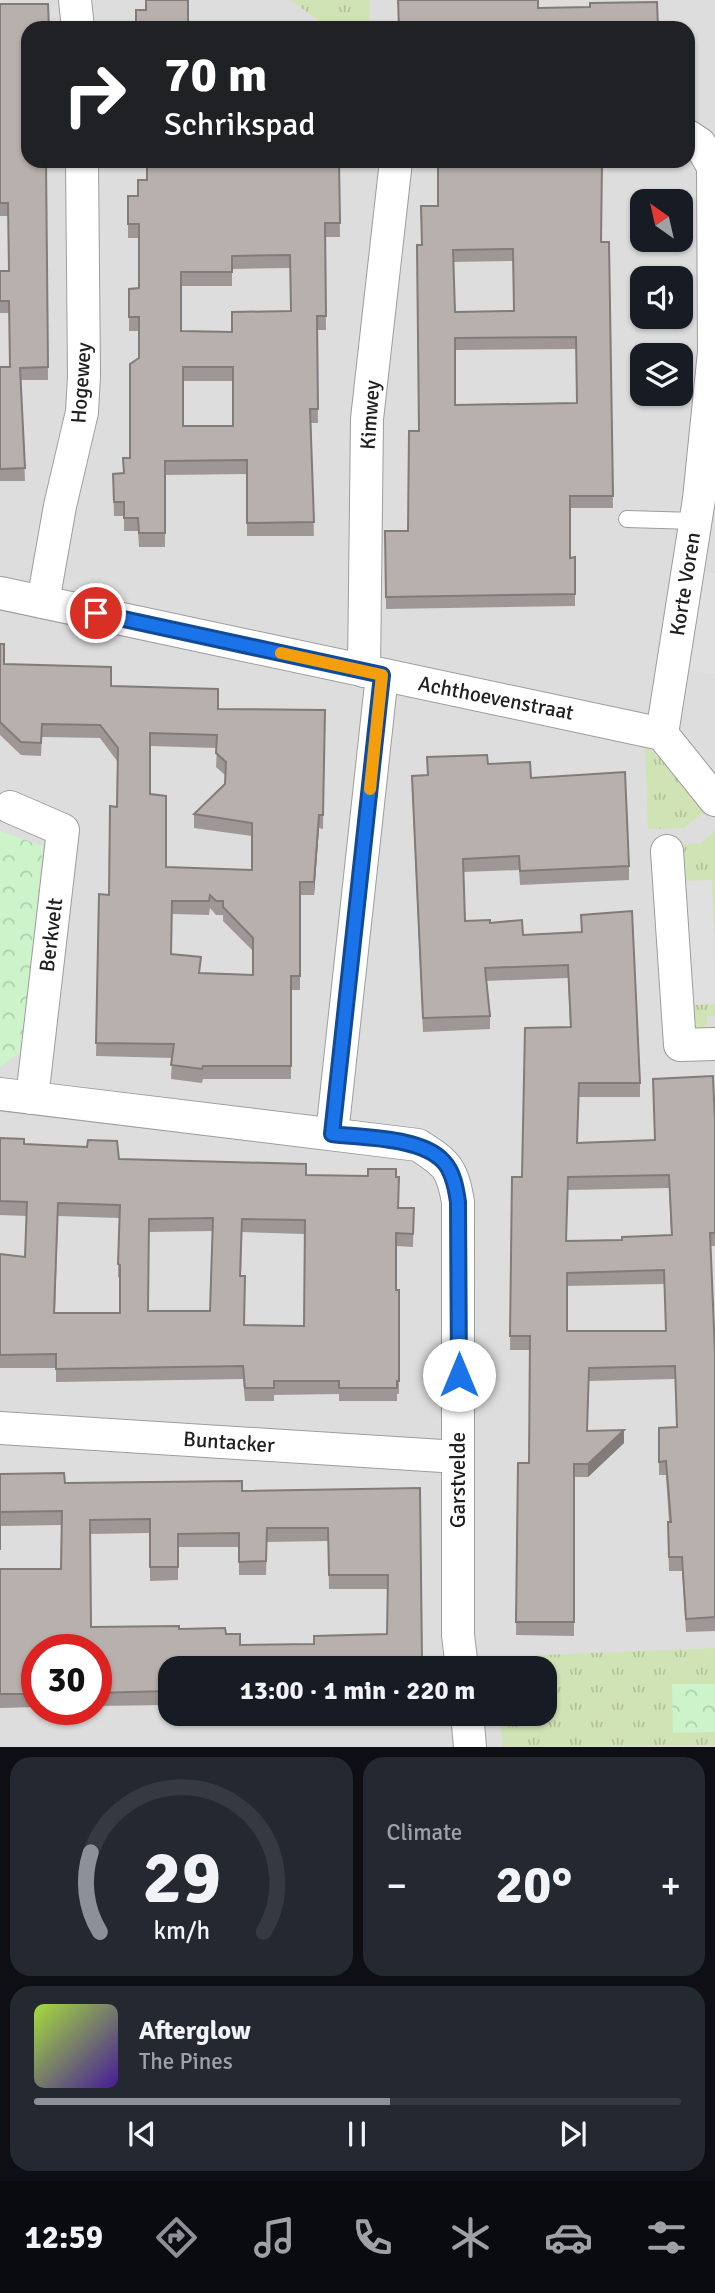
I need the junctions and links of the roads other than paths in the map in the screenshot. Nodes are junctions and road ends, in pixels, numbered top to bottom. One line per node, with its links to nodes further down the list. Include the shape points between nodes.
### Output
1 (75, 0): 2 (street)
2 (77, 21)
3 (695, 141): 6 (street, Korte Voren, via 713,167 714,352)
4 (82, 168): 9 (street, Hogewey, via 82,412)
5 (395, 168): 10 (street, Kimwey, via 367,419)
6 (703, 506): 7 (lane); 11 (street, Korte Voren)
7 (627, 519)
8 (0, 593): 9 (street, Achthoevenstraat)
9 (43, 602): 10 (street, Achthoevenstraat)
10 (373, 673): 11 (street, Achthoevenstraat); 18 (street, Kimwey)
11 (662, 734): 12 (street)
12 (715, 800)
13 (10, 807): 17 (street, Berkvelt, via 63,830)
14 (667, 851): 15 (street, via 680,1045)
15 (715, 1044)
16 (0, 1094): 17 (street)
17 (32, 1098): 18 (street)
18 (332, 1134): 20 (street, Garstvelde, via 418,1145 443,1160 454,1180 458,1202)
19 (0, 1428): 20 (street, Buntacker)
20 (458, 1457): 21 (street, Garstvelde)
21 (461, 1656)
22 (468, 1726): 23 (street)
23 (470, 1747)

